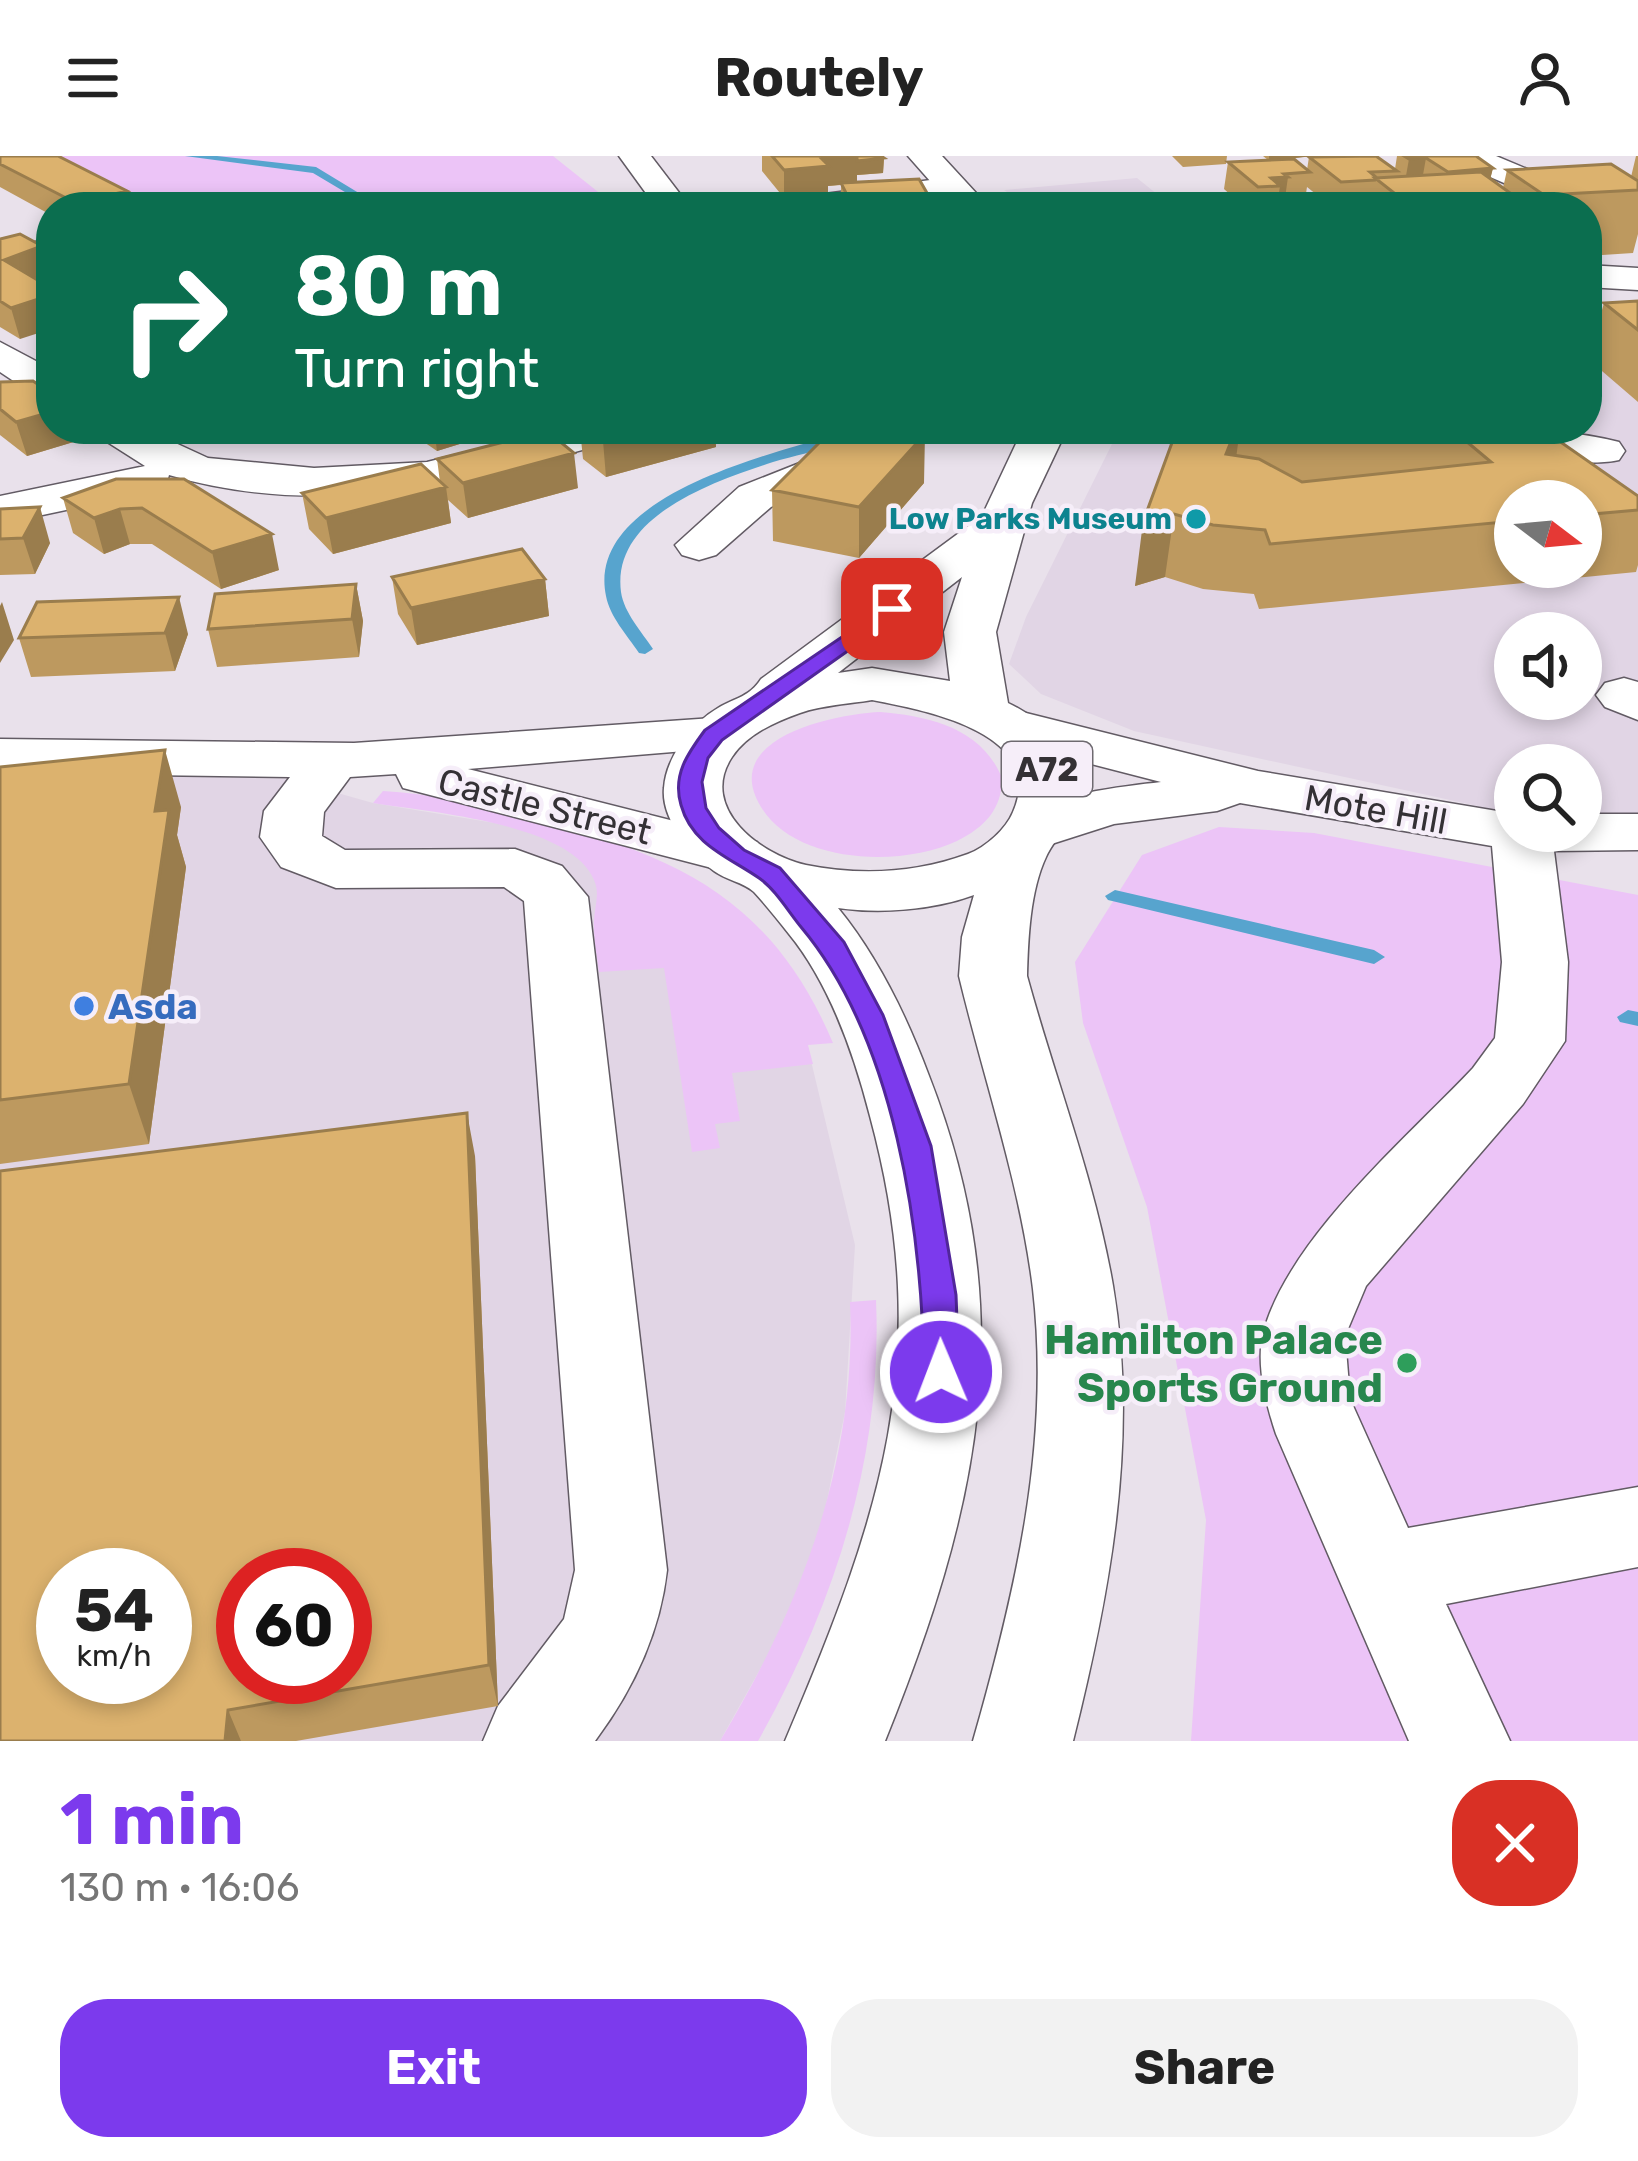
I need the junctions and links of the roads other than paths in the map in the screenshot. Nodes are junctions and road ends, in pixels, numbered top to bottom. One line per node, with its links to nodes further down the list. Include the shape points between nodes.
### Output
1 (635, 156): 6 (street)
2 (924, 156): 7 (street)
3 (1462, 157): 5 (street)
4 (1608, 164): 5 (street)
5 (1557, 186): 8 (street)
6 (662, 192)
7 (958, 192)
8 (1587, 192)
9 (1602, 195): 10 (street)
10 (1638, 202)
11 (0, 226): 12 (street)
12 (36, 244)
13 (36, 253): 14 (street)
14 (0, 262)
15 (1602, 277): 16 (street)
16 (1638, 279)
17 (0, 354): 18 (street)
18 (36, 377)
19 (140, 444): 25 (street)
20 (554, 444): 25 (street, via 410,476 283,478)
21 (854, 444): 28 (street, via 755,497)
22 (1038, 444): 27 (street, A72)
23 (1543, 444): 24 (street)
24 (1603, 451)
25 (186, 466): 26 (street)
26 (0, 510)
27 (1002, 524): 29 (street, A72); 30 (street, A72, via 970,632)
28 (699, 545)
29 (762, 704): 30 (street, A72, via 872,684 910,687); 31 (street, A72)
30 (999, 717): 34 (street, Mote Hill); 38 (street, A72, via 1040,752 1051,777 1051,804)
31 (713, 735): 33 (street, Castle Street); 40 (street, via 690,782 694,808 709,833)
32 (0, 756): 33 (street, Castle Street)
33 (343, 760): 40 (street, Castle Street); 43 (street, via 294,811 291,837 303,854 336,868 515,868 556,897 620,1570 609,1636)
34 (1257, 789): 35 (street, Mote Hill); 38 (street, Mote Hill, via 1104,807)
35 (1494, 828)
36 (1602, 832): 37 (street, Mote Hill)
37 (1638, 832)
38 (1027, 841): 40 (street, via 946,884 902,891 811,886); 45 (street, A72, via 995,937 993,976 1066,1252 1079,1425 1044,1666)
39 (1523, 852): 42 (street, via 1530,1041 1332,1270 1304,1336 1307,1399)
40 (753, 864): 44 (street, via 834,948 894,1076 916,1146 939,1295 941,1372 914,1508)
41 (1638, 1528): 42 (street)
42 (1384, 1574): 46 (street)
43 (533, 1741)
44 (835, 1741)
45 (1023, 1741)
46 (1460, 1741)

